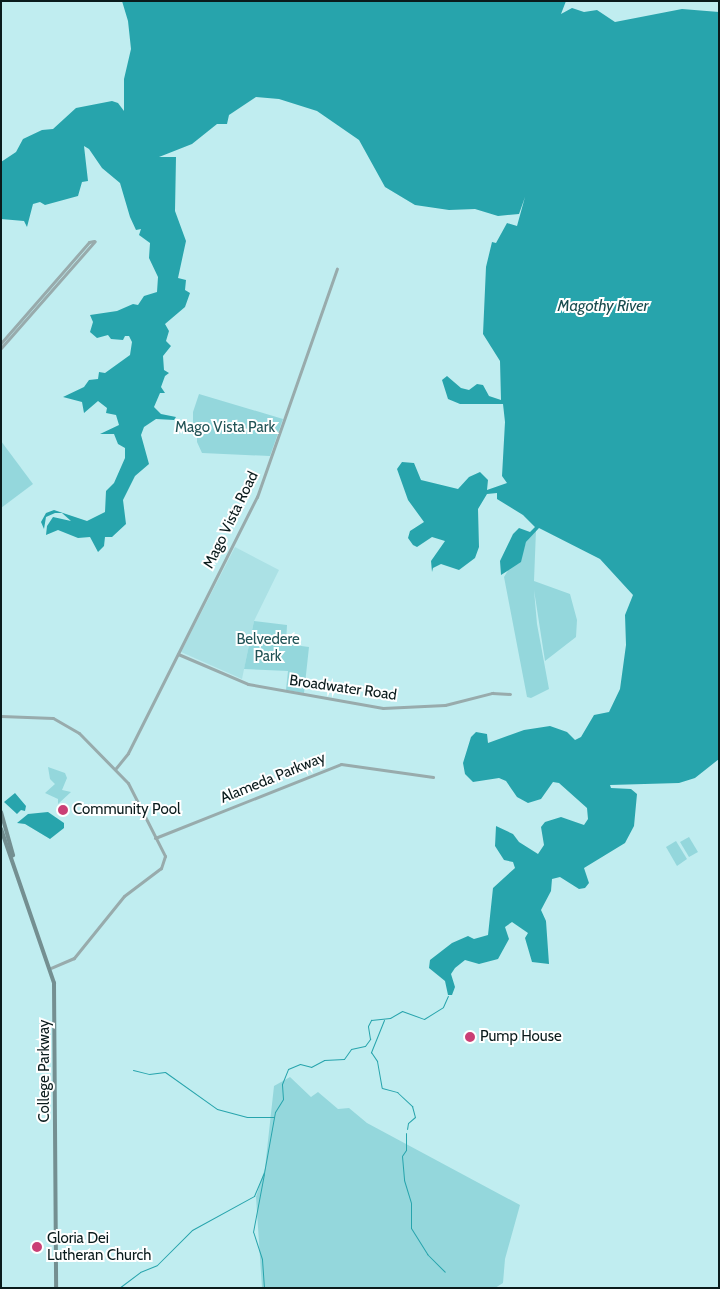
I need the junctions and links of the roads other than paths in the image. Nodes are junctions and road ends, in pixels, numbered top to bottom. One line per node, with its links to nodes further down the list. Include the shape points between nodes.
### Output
1 (337, 269): 4 (street, Mago Vista Road, via 257,497)
2 (1, 343): 3 (street, via 89,242 95,241)
3 (1, 348)
4 (178, 654): 5 (street, Broadwater Road, via 248,684 383,708 445,705 492,693); 7 (street, Mago Vista Road, via 127,756)
5 (510, 694)
6 (1, 716): 7 (street, via 60,720)
7 (116, 768): 13 (street, via 135,792)
8 (433, 777): 13 (street, Alameda Parkway, via 341,764)
9 (1, 812): 12 (main road, College Parkway)
10 (1, 822): 12 (main road)
11 (1, 829): 14 (main road, College Parkway)
12 (11, 838): 14 (main road, College Parkway)
13 (155, 838): 15 (street, via 165,856 162,868 124,896 74,958)
14 (14, 860): 15 (main road, College Parkway)
15 (51, 968): 16 (main road, College Parkway, via 56,1021)
16 (56, 1288)

